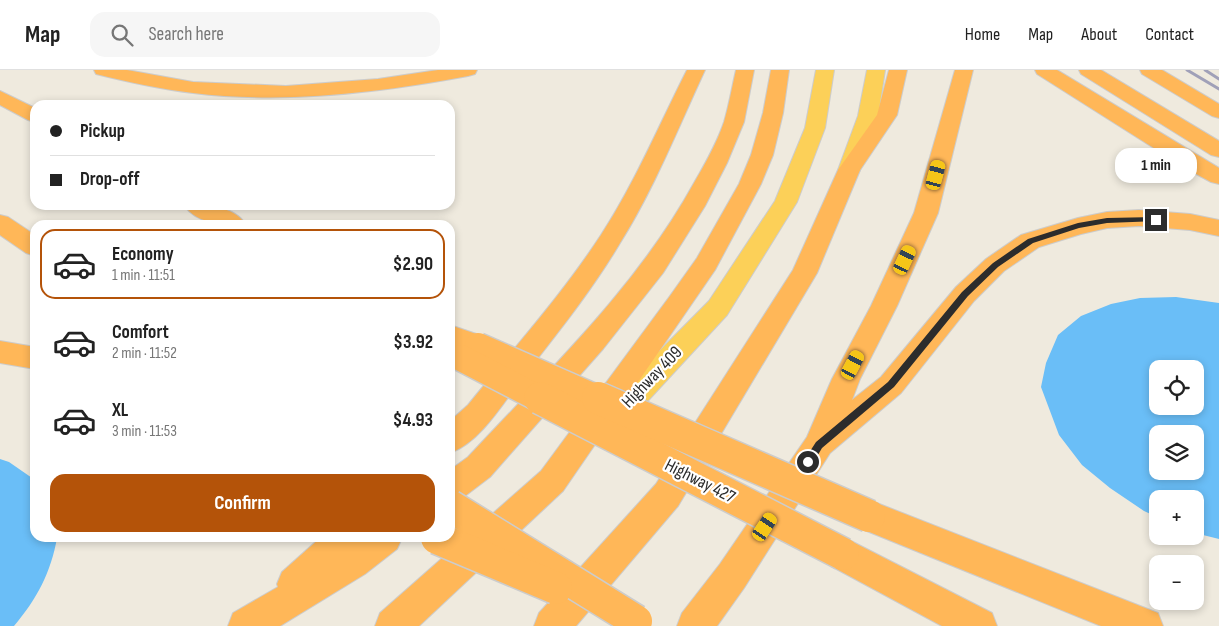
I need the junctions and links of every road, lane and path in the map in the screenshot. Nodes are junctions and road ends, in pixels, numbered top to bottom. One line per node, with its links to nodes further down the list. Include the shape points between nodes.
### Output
1 (103, 70): 2 (highway, via 150,81 206,88 298,91 390,84)
2 (468, 70)
3 (696, 70): 27 (highway, via 611,239 581,284 484,406)
4 (745, 70): 30 (highway, via 734,122 716,163 654,267 593,341 479,467)
5 (780, 70): 29 (highway, via 762,155 750,184 706,264)
6 (825, 70): 29 (highway, Highway 409, via 815,128 786,202 718,308)
7 (876, 70): 17 (highway, via 868,116)
8 (898, 70): 17 (highway, via 887,115)
9 (964, 70): 28 (highway, via 926,213 884,306 846,379)
10 (1044, 70): 18 (highway)
11 (1088, 70): 16 (highway)
12 (1150, 70): 14 (highway)
13 (0, 97): 15 (highway)
14 (1219, 112)
15 (30, 113)
16 (1219, 150)
17 (849, 170): 38 (highway, via 804,273 667,495)
18 (1219, 176)
19 (206, 210): 20 (highway)
20 (224, 220)
21 (0, 223): 23 (highway)
22 (1219, 228): 28 (highway, via 1139,218 1107,220 1030,241 995,265 965,294 891,385)
23 (30, 244)
24 (460, 347): 40 (highway, Highway 427, bridge); 41 (highway, bridge)
25 (0, 352): 26 (highway)
26 (30, 357)
27 (455, 435)
28 (819, 445): 39 (highway)
29 (552, 481): 37 (highway, Highway 409)
30 (455, 485)
31 (455, 509): 35 (highway, bridge)
32 (340, 542): 36 (highway)
33 (381, 542): 36 (highway, via 354,562)
34 (445, 542): 35 (highway, bridge)
35 (640, 624)
36 (246, 626)
37 (393, 626)
38 (552, 626)
39 (695, 626)
40 (979, 626)
41 (1145, 626)

